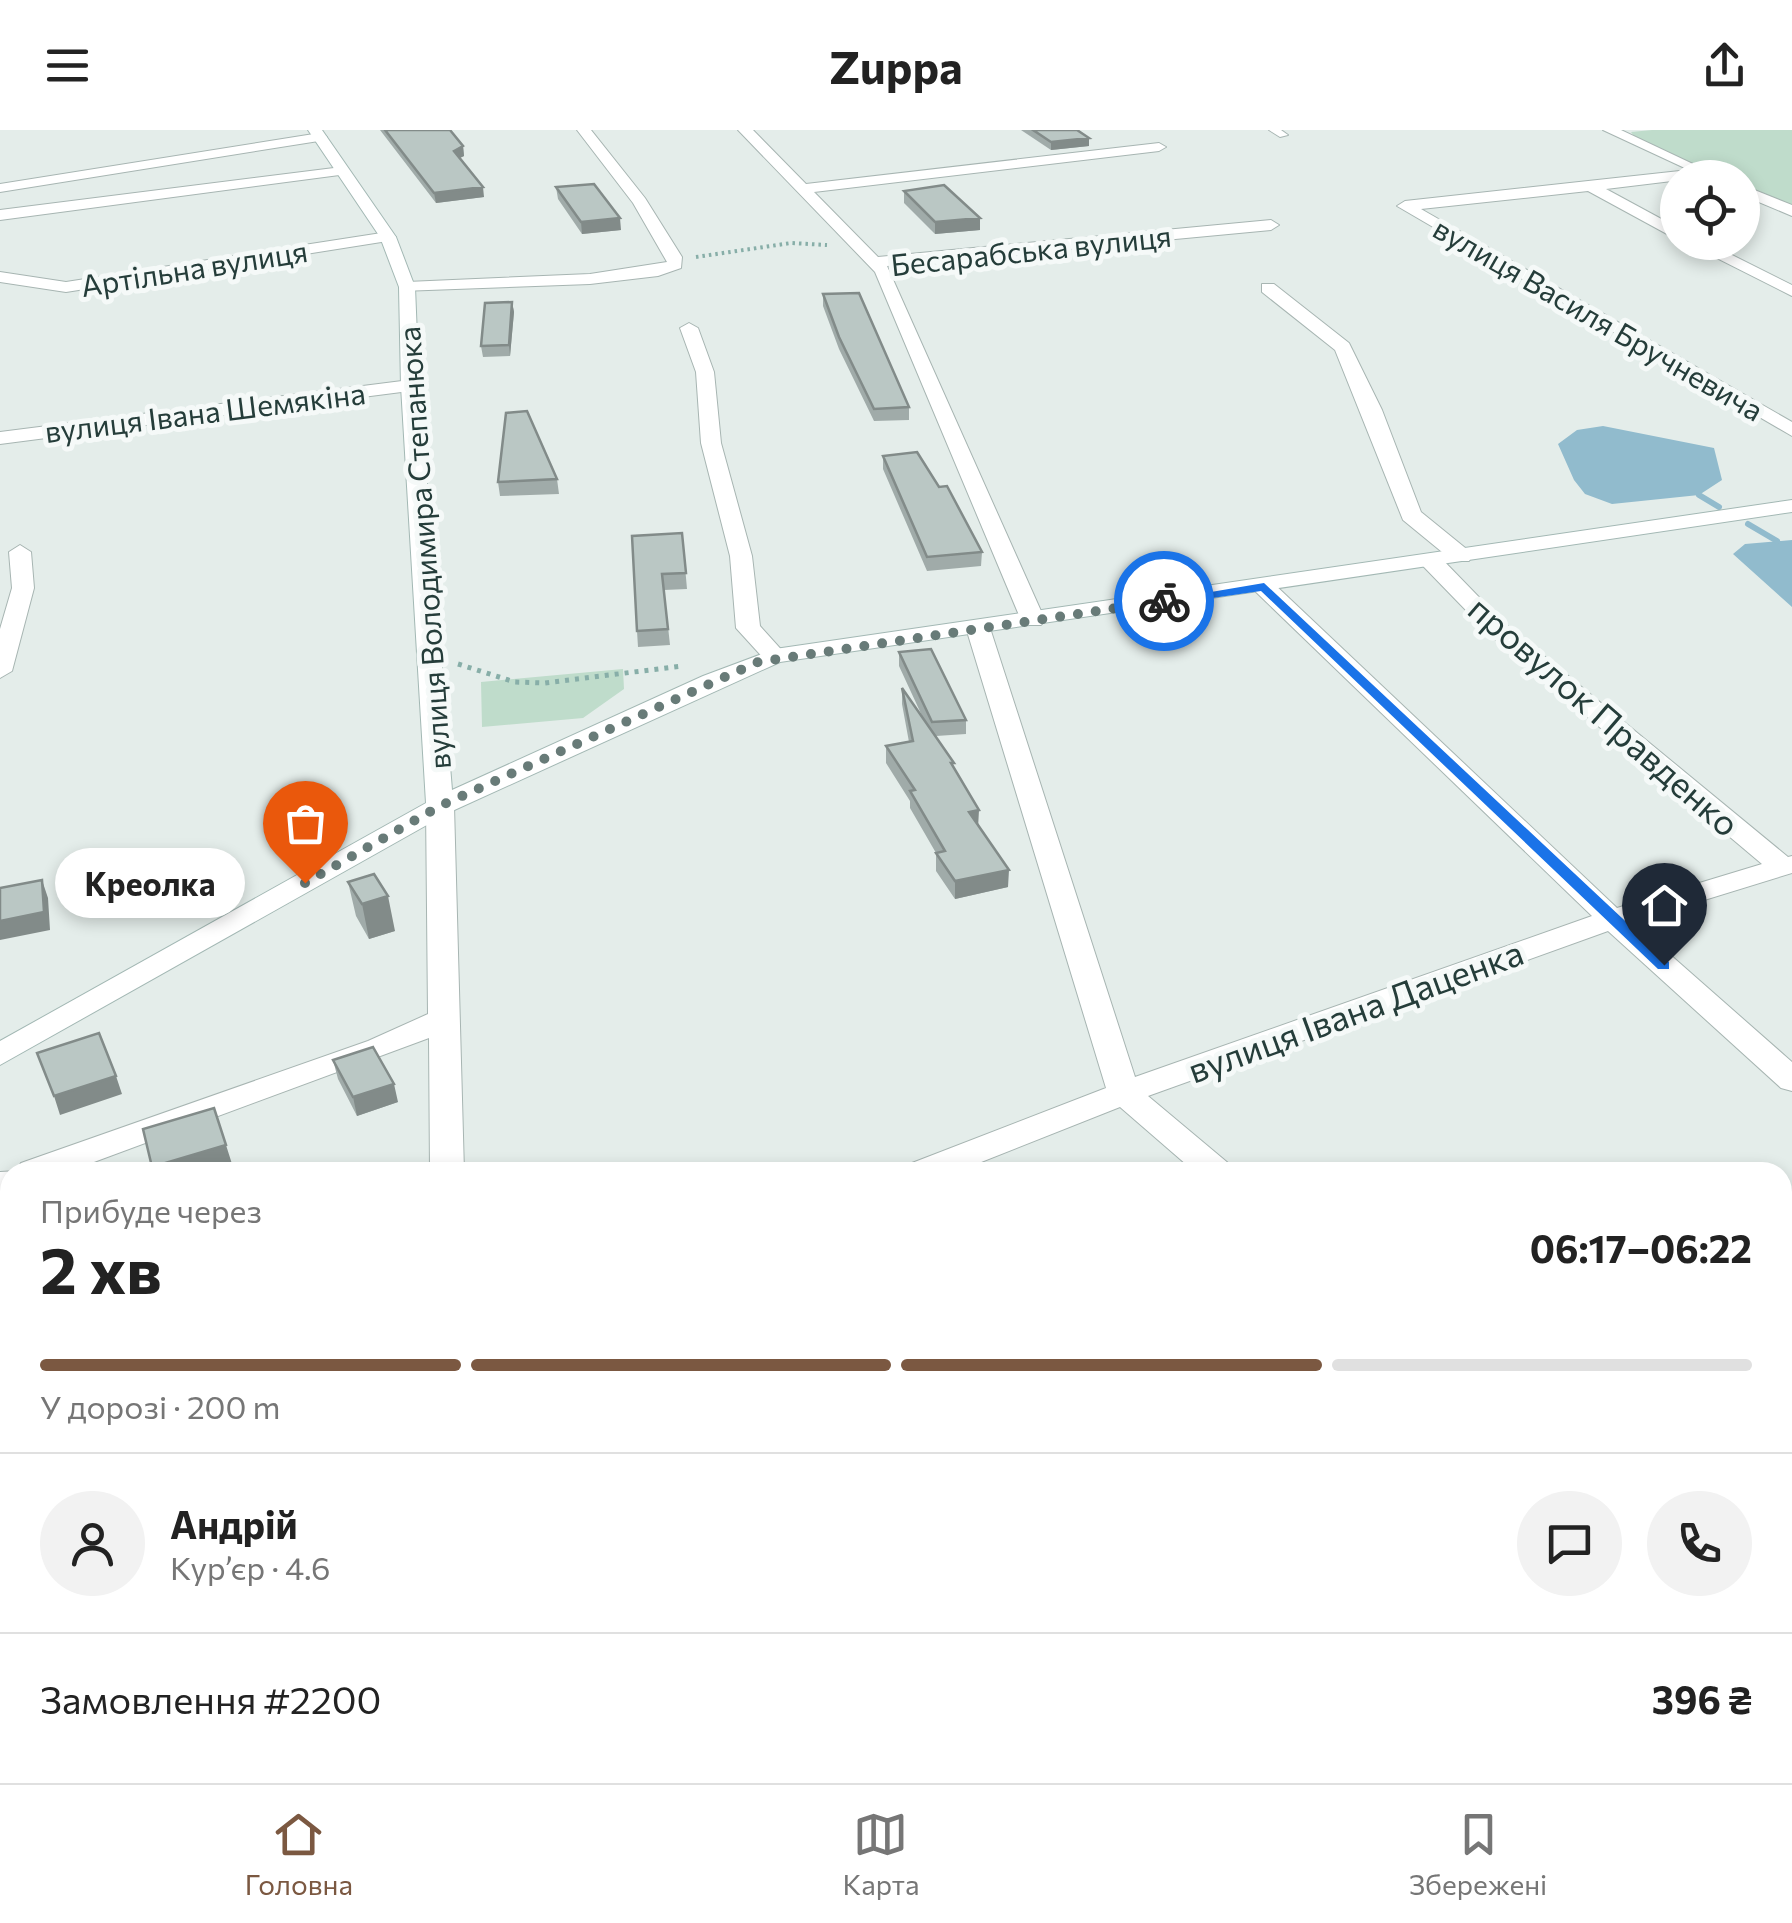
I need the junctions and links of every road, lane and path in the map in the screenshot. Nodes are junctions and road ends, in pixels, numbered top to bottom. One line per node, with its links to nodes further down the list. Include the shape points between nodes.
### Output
1 (584, 130): 21 (street, via 640,201)
2 (745, 130): 13 (street)
3 (1108, 130): 7 (street)
4 (1610, 130): 8 (street)
5 (318, 134): 9 (street, вулиця Володимира Степанюка); 12 (street)
6 (1160, 148): 7 (street)
7 (1125, 153): 13 (street)
8 (1677, 160)
9 (342, 171): 16 (street); 19 (street, вулиця Володимира Степанюка)
10 (1660, 180): 11 (street)
11 (1590, 186): 18 (street); 29 (street, вулиця Василя Бручневича, via 1406,206)
12 (0, 188)
13 (802, 189): 20 (street)
14 (1760, 197): 15 (street)
15 (1792, 211)
16 (0, 215)
17 (1271, 225): 20 (street, Бесарабська вулиця)
18 (1660, 227)
19 (388, 237): 23 (street, Артільна вулиця, via 66,288); 24 (street, вулиця Володимира Степанюка)
20 (870, 257): 21 (path, via 791,243); 36 (street, Бесарабська вулиця)
21 (675, 260): 24 (street, via 655,272)
22 (1729, 260): 26 (street)
23 (0, 277)
24 (407, 288): 28 (street, вулиця Володимира Степанюка)
25 (1268, 288): 33 (street, провулок Правденко, via 1342,348 1411,515)
26 (1792, 292)
27 (689, 328): 39 (street, via 706,372 711,443 741,556 748,628)
28 (410, 386): 30 (street, вулиця Івана Шемякіна); 38 (street, вулиця Володимира Степанюка)
29 (1792, 430)
30 (0, 438)
31 (1792, 506): 33 (street)
32 (20, 552): 40 (street, via 23,588)
33 (1462, 556): 34 (street)
34 (1431, 562): 35 (street); 42 (street, провулок Правденко, via 1497,629)
35 (1264, 587): 36 (street); 43 (street)
36 (1033, 620): 37 (street)
37 (978, 628): 39 (street); 47 (street)
38 (428, 655): 39 (path, via 515,682 546,683); 41 (street, вулиця Володимира Степанюка)
39 (766, 659): 41 (street)
40 (0, 671)
41 (440, 806): 44 (street, вулиця Володимира Степанюка); 45 (street)
42 (1787, 865): 43 (street, вулиця Івана Даценка)
43 (1612, 919): 46 (street); 47 (street, вулиця Івана Даценка)
44 (444, 1019): 48 (street); 49 (street, вулиця Володимира Степанюка)
45 (0, 1056)
46 (1792, 1080)
47 (1124, 1093): 50 (street, вулиця Івана Даценка); 51 (street)
48 (61, 1162)
49 (447, 1162)
50 (949, 1162)
51 (1204, 1162)

